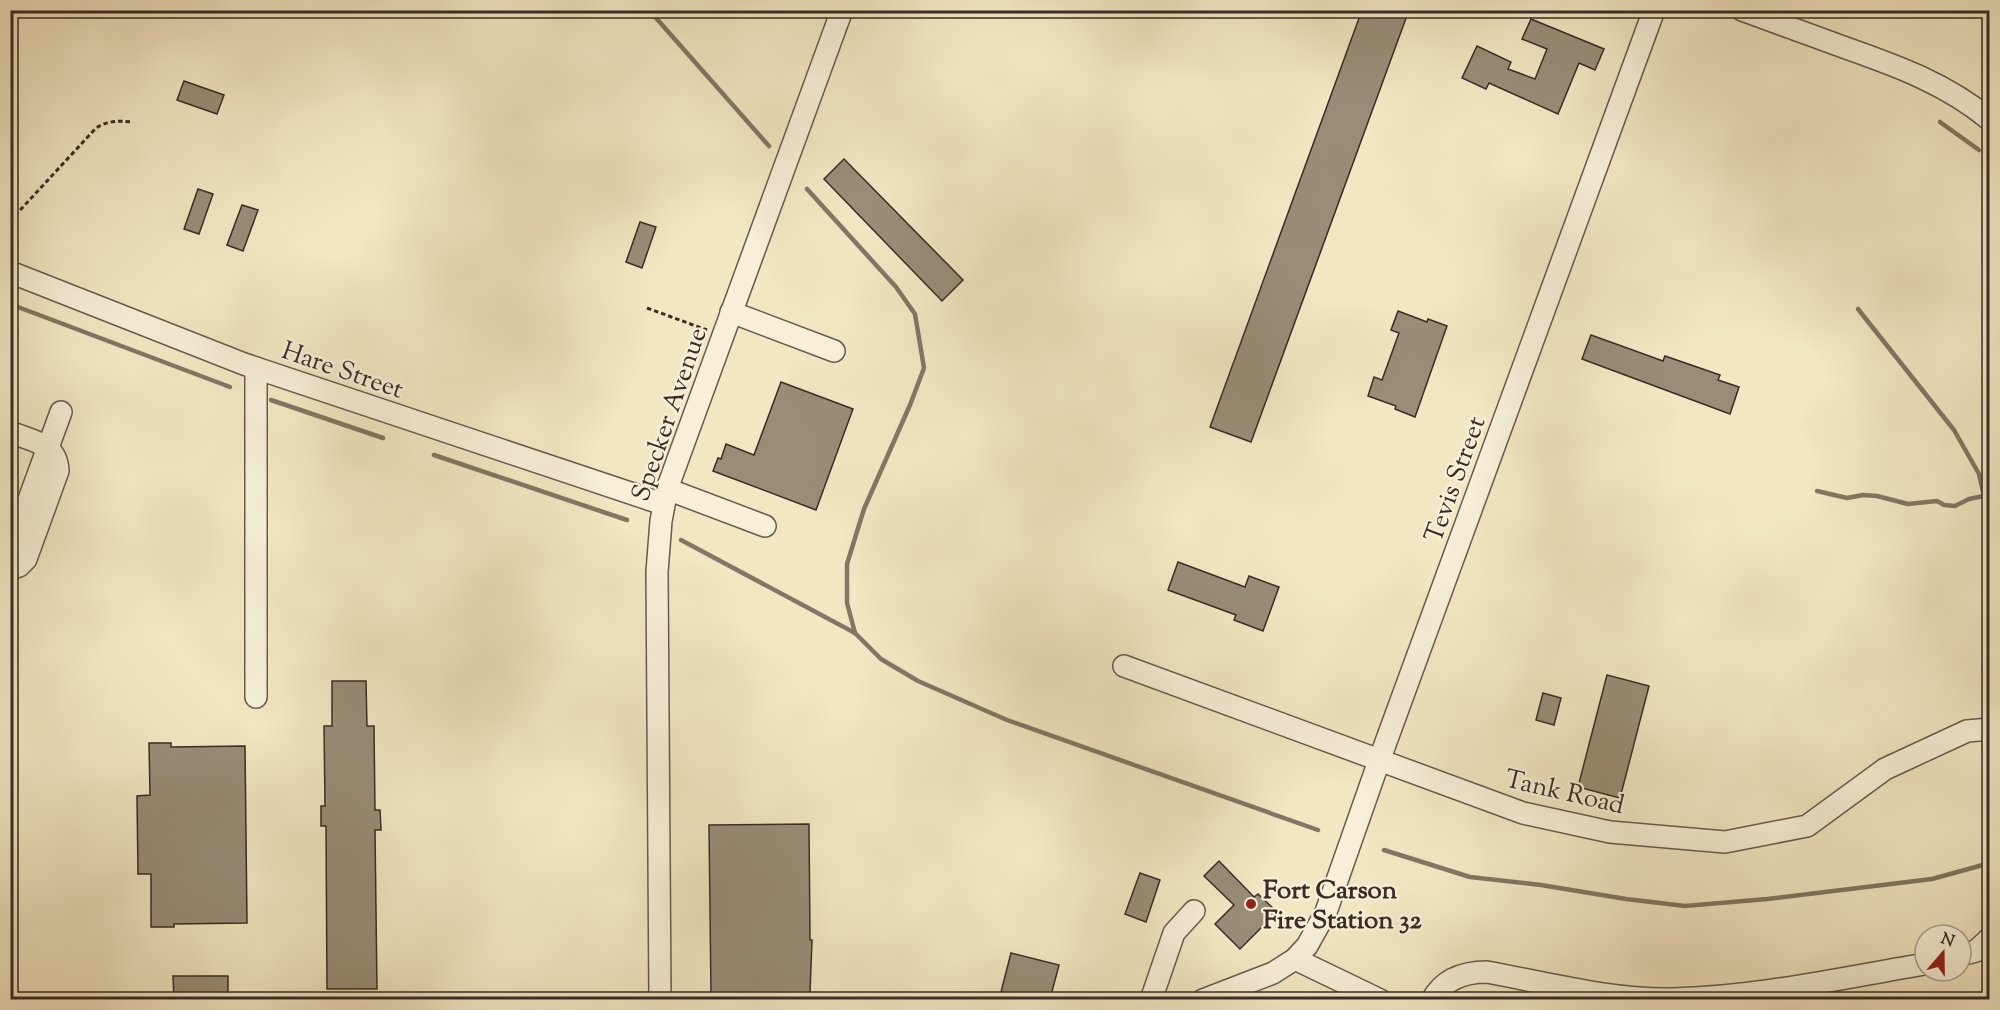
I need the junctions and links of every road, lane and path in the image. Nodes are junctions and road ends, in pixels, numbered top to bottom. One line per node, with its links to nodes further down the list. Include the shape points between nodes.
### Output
1 (842, 10): 9 (street, Specker Avenue)
2 (1654, 10): 23 (street, Tevis Street)
3 (1742, 10): 4 (street, via 1906,69 1971,105)
4 (1989, 120)
5 (133, 122): 6 (path, via 117,120 96,128)
6 (10, 221)
7 (10, 272): 12 (street, Hare Street)
8 (646, 308): 10 (path)
9 (731, 312): 10 (street, Specker Avenue); 11 (street)
10 (722, 336): 16 (street, Specker Avenue)
11 (834, 351)
12 (256, 368): 16 (street, Hare Street, via 453,435); 21 (street)
13 (61, 412): 15 (street)
14 (10, 432): 15 (street)
15 (49, 447): 18 (street); 19 (street, via 56,457 58,471 26,559)
16 (665, 497): 17 (street, Hare Street); 29 (street, Specker Avenue, via 657,594)
17 (765, 526)
18 (10, 551)
19 (10, 569)
20 (1124, 666): 23 (street, Tank Road)
21 (256, 697)
22 (1989, 729): 23 (street, Tank Road, via 1967,731 1886,769 1807,826 1725,842 1610,832 1523,813)
23 (1378, 761): 27 (street, Tevis Street, via 1326,912 1307,946)
24 (1194, 912): 30 (street, via 1174,933)
25 (1989, 938): 26 (street)
26 (1973, 952)
27 (1294, 959): 31 (street, Tevis Street, via 1273,973); 32 (street)
28 (1913, 966): 33 (street, via 1728,996 1671,999 1600,993 1470,972 1445,983)
29 (660, 999)
30 (1151, 999)
31 (1203, 999)
32 (1380, 999)
33 (1432, 999)

